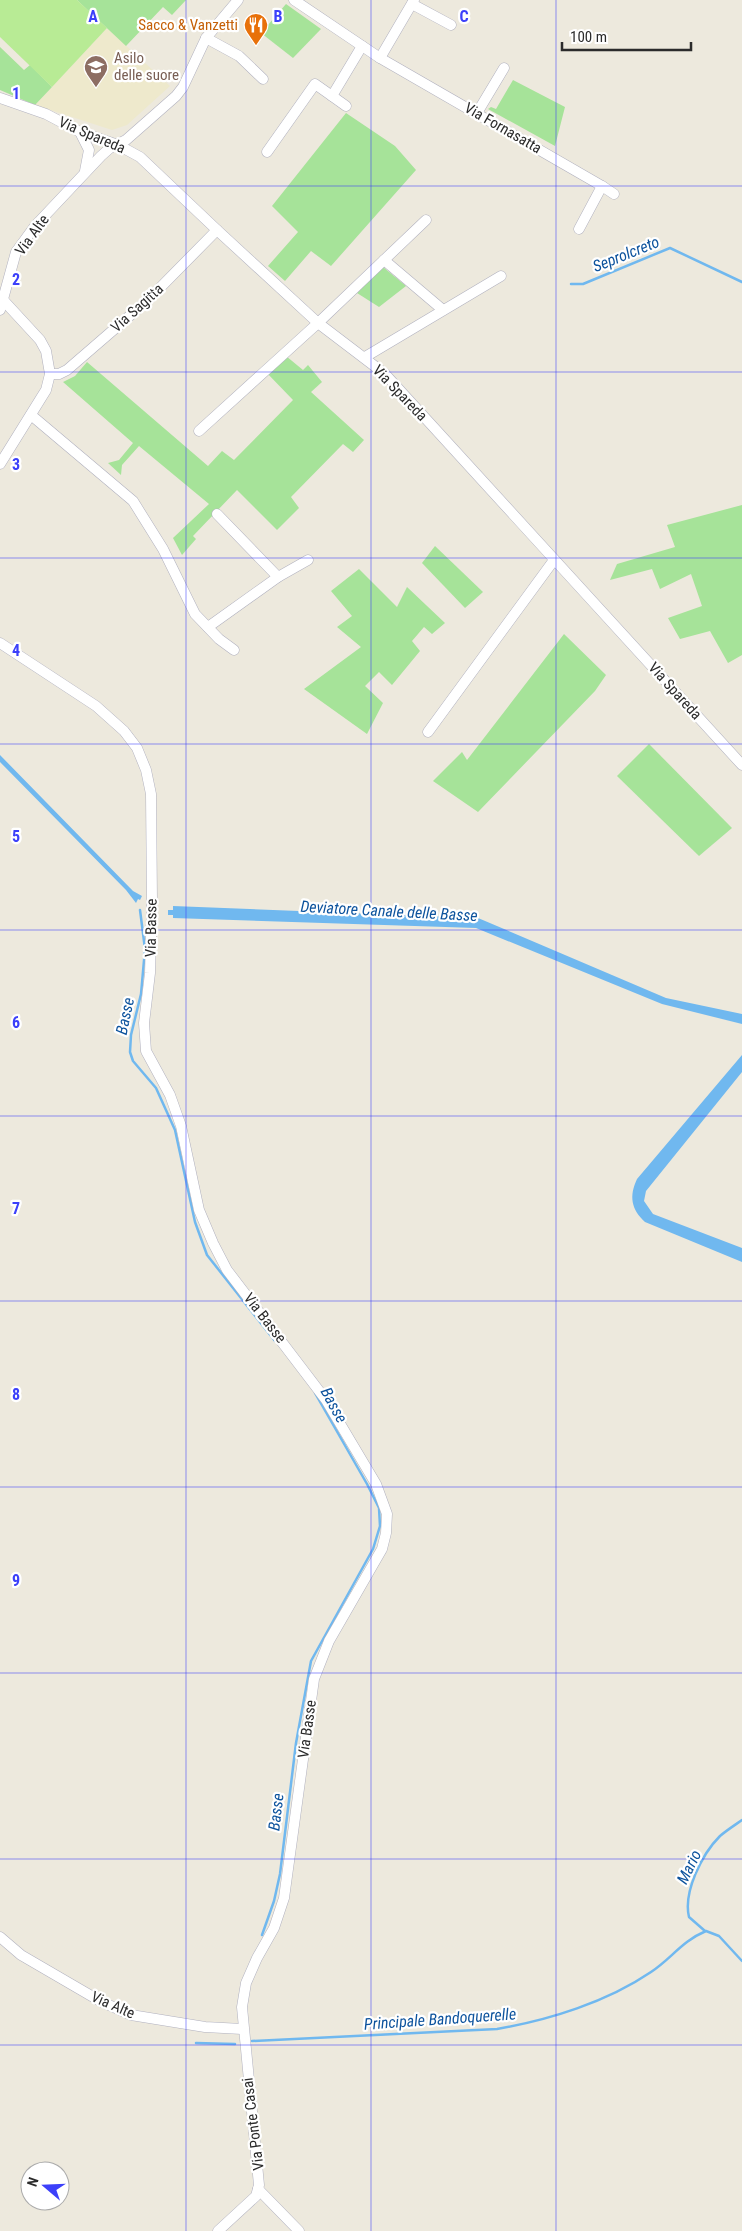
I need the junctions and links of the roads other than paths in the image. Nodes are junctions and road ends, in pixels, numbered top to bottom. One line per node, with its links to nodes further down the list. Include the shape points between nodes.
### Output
1 (238, 0): 5 (street, Via Alte)
2 (294, 0): 6 (street, Via Fornasatta)
3 (413, 2): 4 (street); 7 (street)
4 (451, 25)
5 (206, 38): 9 (street, via 238,56); 15 (street, Via Alte, via 176,96)
6 (362, 46): 7 (street, Via Fornasatta); 10 (street)
7 (380, 58): 13 (street, Via Fornasatta)
8 (504, 68): 13 (street)
9 (263, 79)
10 (332, 96): 12 (street); 16 (street, via 315,84)
11 (0, 98): 14 (street, Via Spareda, via 46,114)
12 (346, 106)
13 (477, 113): 18 (street, Via Fornasatta)
14 (80, 132): 15 (street, Via Spareda); 17 (street, via 89,150)
15 (118, 145): 17 (street, Via Alte, via 110,148); 22 (street, Via Spareda, via 140,157)
16 (267, 152)
17 (85, 171): 25 (street, Via Alte, via 16,252)
18 (602, 186): 19 (street, Via Fornasatta); 21 (street)
19 (614, 194)
20 (426, 220): 23 (street)
21 (579, 229)
22 (216, 230): 27 (street, Via Spareda); 29 (street, Via Sagitta, via 148,300 67,370)
23 (384, 260): 26 (street); 27 (street)
24 (501, 276): 26 (street)
25 (2, 306): 29 (street, via 40,340 46,351)
26 (442, 310): 28 (street)
27 (318, 323): 28 (street, Via Spareda); 31 (street)
28 (365, 357): 35 (street, Via Spareda)
29 (50, 374): 30 (street, via 46,390)
30 (31, 415): 32 (street); 37 (street, via 133,501 163,549 188,604)
31 (199, 431)
32 (0, 464)
33 (217, 514): 36 (street)
34 (308, 560): 36 (street)
35 (554, 560): 40 (street); 41 (street, Via Spareda)
36 (278, 577): 37 (street)
37 (208, 627): 39 (street)
38 (0, 643): 43 (street, Via Basse, via 96,706 124,731 137,748 151,794 152,902 150,972 144,1023 146,1051 170,1095 181,1126 199,1210 213,1243 228,1270 326,1400 376,1484 387,1514 382,1549 329,1641 314,1679 284,1898 274,1928 246,1983)
39 (234, 650)
40 (428, 732)
41 (742, 765)
42 (0, 1937): 43 (street, Via Alte, via 21,1955 131,2015 205,2027)
43 (242, 2029): 44 (street, Via Ponte Casai, via 260,2180)
44 (258, 2190): 45 (street, Via Ponte Casai, via 256,2196); 46 (street)
45 (218, 2231)
46 (300, 2231)

